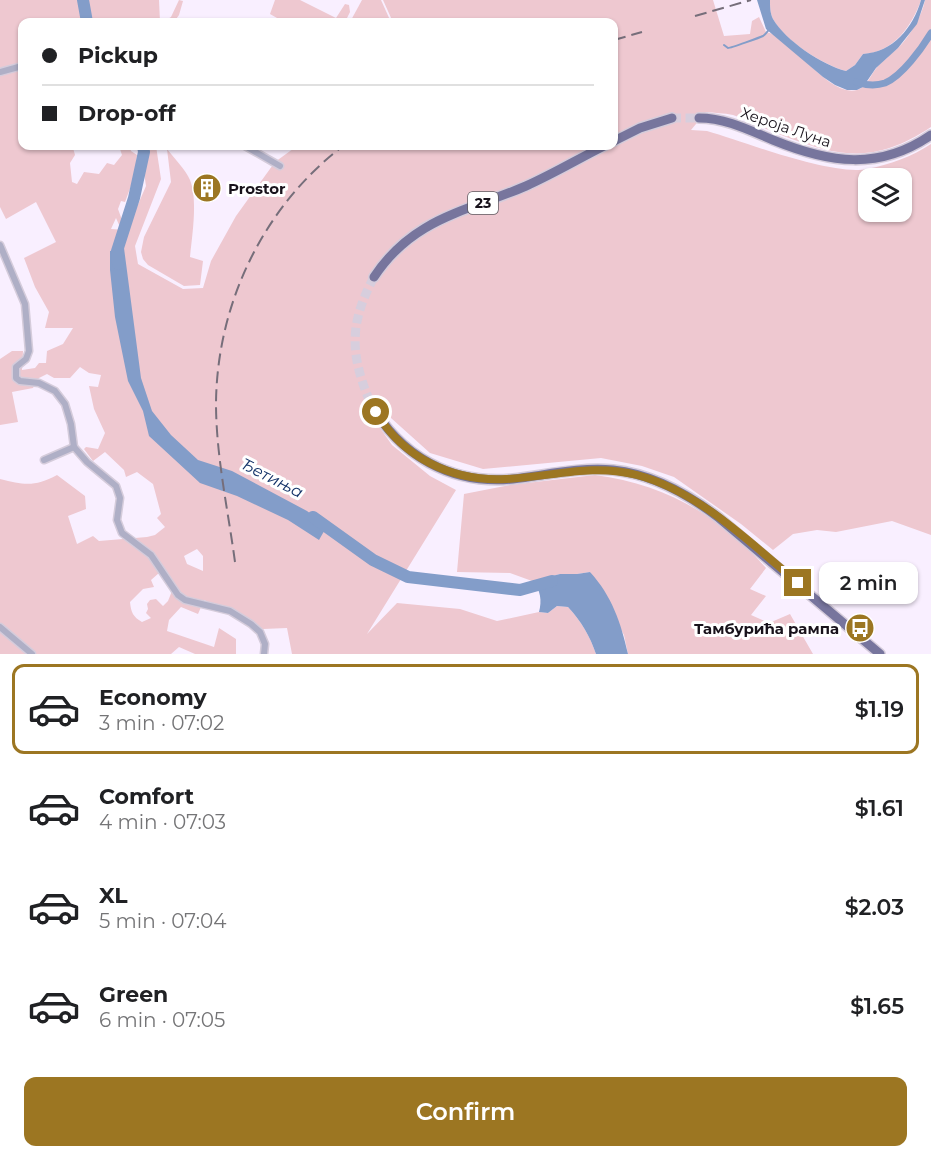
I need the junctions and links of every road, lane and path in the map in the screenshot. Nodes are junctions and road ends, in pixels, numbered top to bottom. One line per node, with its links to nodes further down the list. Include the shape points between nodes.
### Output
1 (18, 67): 2 (street)
2 (0, 72)
3 (672, 118): 6 (main road)
4 (699, 118): 5 (main road, Хероја Луна, via 731,123 808,153 840,160 892,154)
5 (931, 135)
6 (618, 139)
7 (252, 150): 9 (street)
8 (596, 150): 11 (main road, 23, via 538,180 425,227 401,244)
9 (280, 166)
10 (0, 245): 13 (street, via 25,304 28,327 26,359 14,373 20,381 39,382 55,391 65,405)
11 (374, 277)
12 (370, 402): 18 (main road, via 384,425 407,449 435,466 466,477 506,479 597,469 637,475 669,486 719,518)
13 (74, 447): 14 (street); 17 (street, via 116,486 120,498 117,520 122,533 151,555 178,595 230,611 251,624 260,632)
14 (44, 460)
15 (0, 627): 16 (street)
16 (32, 654)
17 (264, 654)
18 (880, 654)

